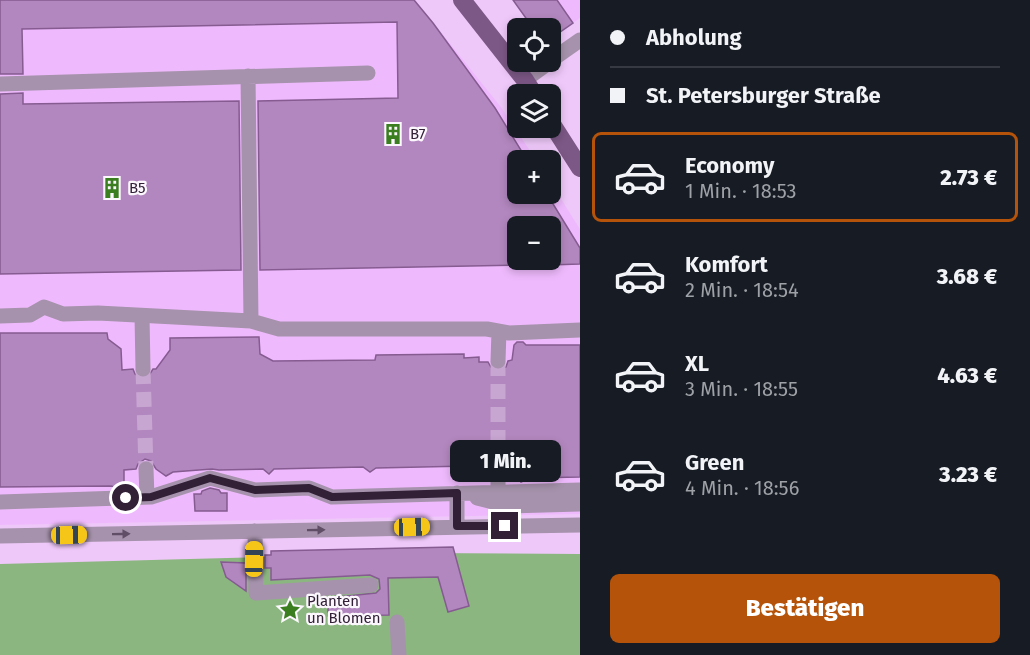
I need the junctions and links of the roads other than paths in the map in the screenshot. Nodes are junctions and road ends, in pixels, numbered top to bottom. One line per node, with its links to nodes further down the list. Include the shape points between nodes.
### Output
1 (462, 0): 8 (main road)
2 (580, 40): 3 (street)
3 (561, 53)
4 (541, 72): 9 (street)
5 (368, 73): 6 (street)
6 (248, 76): 7 (street); 14 (street)
7 (0, 84)
8 (527, 84)
9 (531, 84)
10 (561, 138): 11 (main road)
11 (580, 168)
12 (142, 315): 13 (street, via 63,314 44,307 30,315); 14 (street); 18 (street)
13 (0, 316)
14 (251, 321): 16 (street, via 279,329)
15 (580, 330): 16 (street)
16 (499, 331): 17 (street)
17 (498, 361)
18 (143, 369)
19 (498, 462): 22 (street)
20 (146, 469): 24 (street)
21 (580, 490): 22 (street)
22 (498, 492): 23 (street)
23 (457, 493): 24 (street, via 332,497 309,488 255,490 210,478); 26 (street, via 509,506); 28 (street)
24 (147, 497): 25 (street)
25 (0, 502)
26 (580, 504)
27 (580, 525): 28 (street)
28 (457, 526): 29 (street, one-way to 28)
29 (255, 531): 30 (street, one-way to 29); 31 (street, via 255,593)
30 (0, 536)
31 (371, 585)
32 (397, 622): 33 (street)
33 (399, 655)

